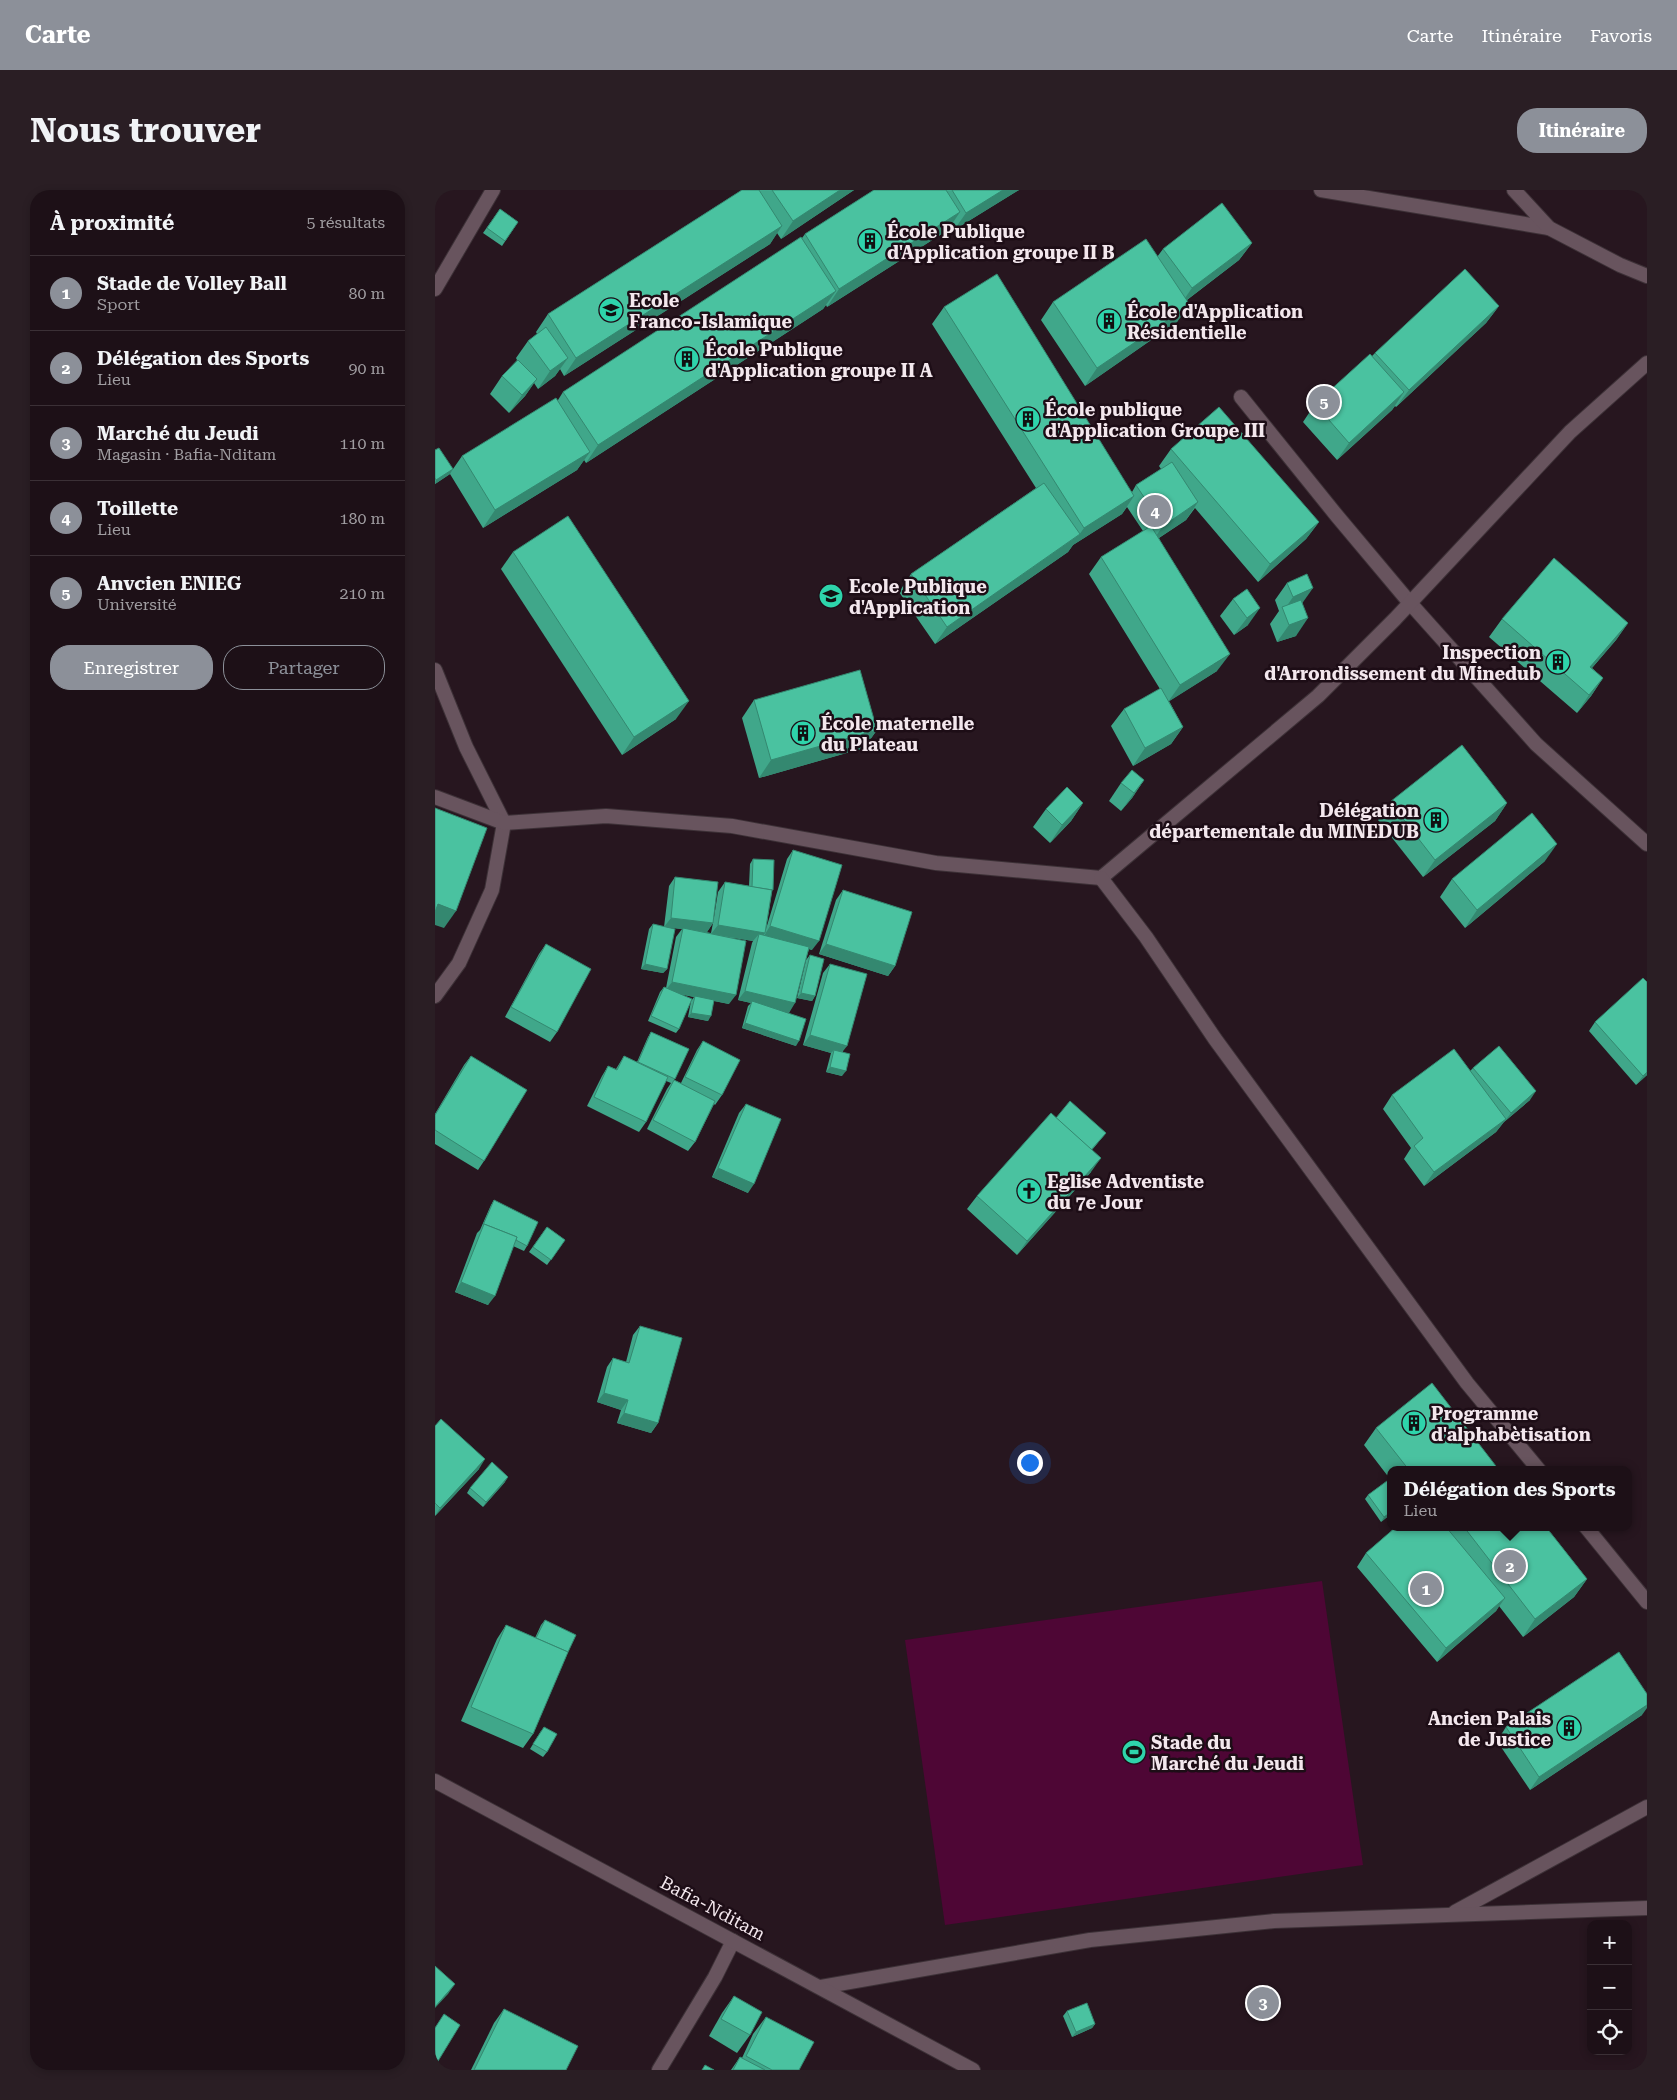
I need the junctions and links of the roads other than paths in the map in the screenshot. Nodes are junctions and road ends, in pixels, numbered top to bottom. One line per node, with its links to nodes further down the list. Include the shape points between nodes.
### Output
1 (493, 190): 6 (street)
2 (1321, 190): 4 (street)
3 (1514, 190): 4 (street)
4 (1549, 228): 5 (street)
5 (1647, 276)
6 (435, 289)
7 (1647, 363): 9 (street, via 1570,432)
8 (1241, 397): 9 (street)
9 (1410, 603): 13 (street, via 1536,744); 14 (street, via 1318,696)
10 (435, 670): 12 (street, via 466,747)
11 (435, 798): 12 (street)
12 (504, 823): 14 (street, via 606,816 732,826 936,863); 15 (street, via 492,890 459,963)
13 (1647, 844)
14 (1101, 878): 16 (street, via 1467,1383)
15 (435, 996)
16 (1536, 1466)
17 (1589, 1531): 18 (street)
18 (1647, 1602)
19 (435, 1781): 23 (street, Bafia-Nditam)
20 (1647, 1807): 22 (street)
21 (1647, 1908): 22 (street)
22 (1449, 1915): 24 (street, via 1274,1921 1091,1940)
23 (733, 1941): 24 (street, Bafia-Nditam); 25 (street)
24 (821, 1987): 26 (street, Bafia-Nditam)
25 (659, 2070)
26 (973, 2070)

